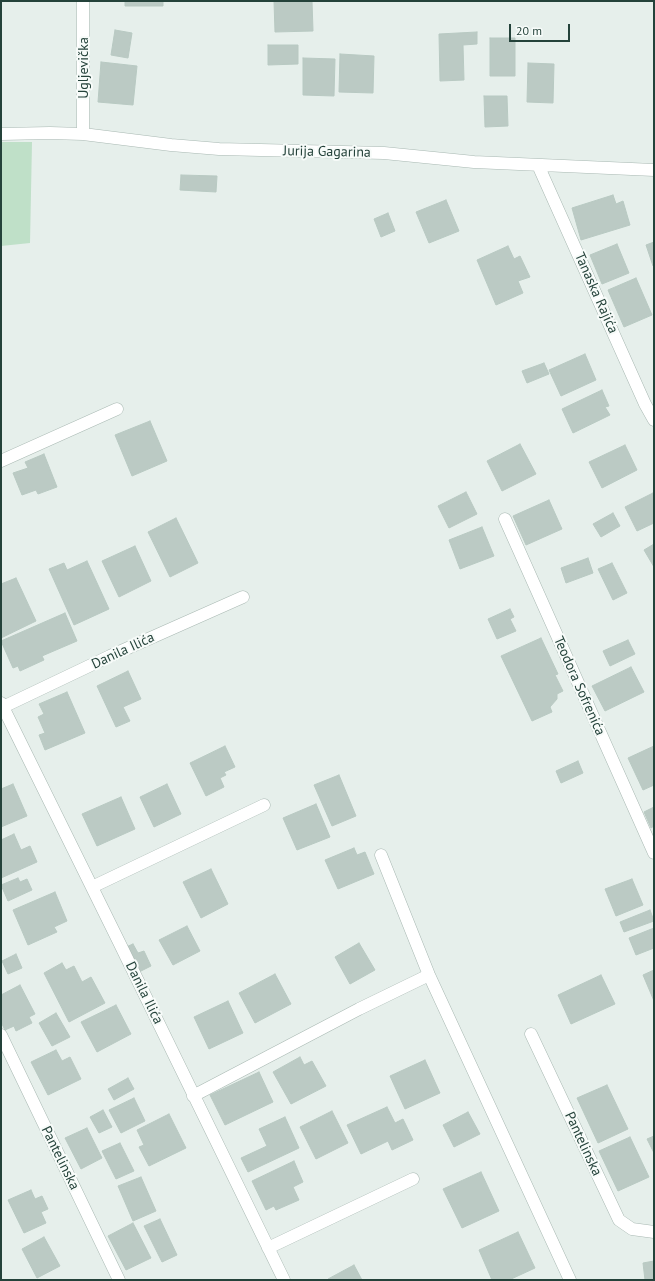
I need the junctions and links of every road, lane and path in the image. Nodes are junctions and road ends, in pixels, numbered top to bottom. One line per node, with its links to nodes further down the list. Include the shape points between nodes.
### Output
1 (83, 1): 3 (street, Ugljevička)
2 (1, 134): 3 (street, Jurija Gagarina)
3 (83, 134): 4 (street, Jurija Gagarina, via 219,149 384,153)
4 (538, 165): 5 (street, Jurija Gagarina); 7 (street, Tanaska Rajića)
5 (654, 170)
6 (117, 409): 8 (street)
7 (654, 420)
8 (1, 461)
9 (505, 519): 13 (street, Teodora Sofrenića)
10 (243, 596): 11 (street, Danila Ilića)
11 (2, 705): 15 (street, Danila Ilića)
12 (264, 805): 15 (street)
13 (654, 853)
14 (381, 855): 16 (street)
15 (92, 887): 19 (street, Danila Ilića)
16 (429, 975): 19 (street); 25 (street)
17 (531, 1034): 21 (street, Pantelinska, via 619,1220 632,1229)
18 (1, 1035): 23 (street, Pantelinska)
19 (193, 1096): 22 (street, Danila Ilića)
20 (413, 1178): 22 (street)
21 (654, 1232)
22 (268, 1248): 24 (street, Danila Ilića)
23 (119, 1280)
24 (284, 1280)
25 (570, 1280)

